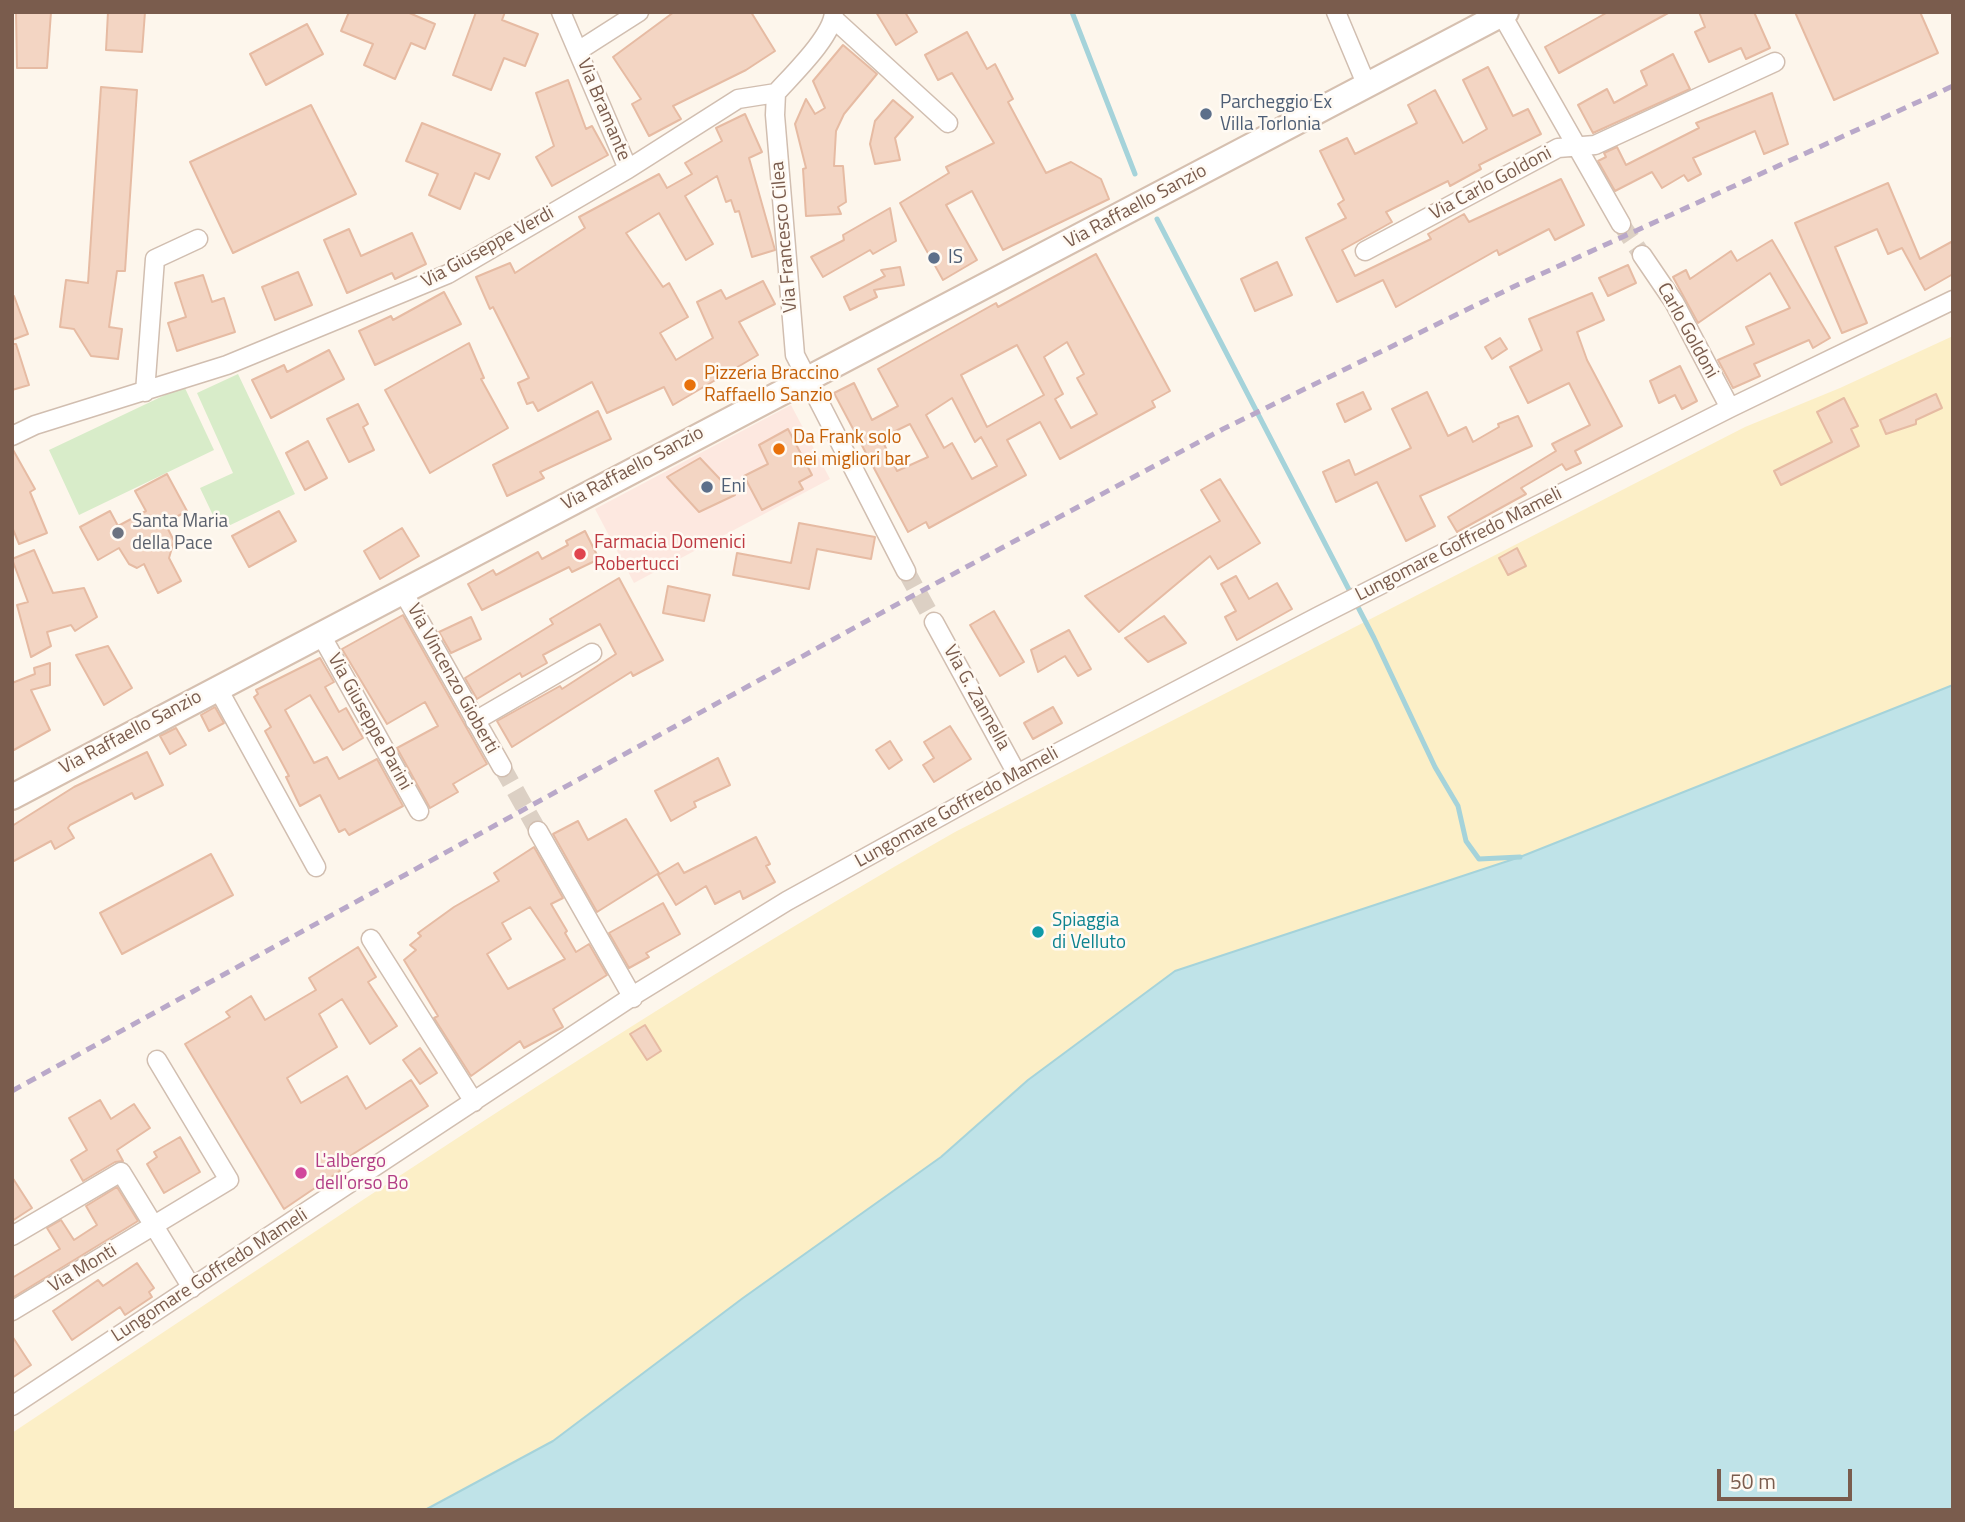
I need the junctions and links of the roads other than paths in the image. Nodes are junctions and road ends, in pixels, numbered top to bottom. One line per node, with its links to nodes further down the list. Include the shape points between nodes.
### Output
1 (561, 12): 6 (street, Via Bramante)
2 (639, 12): 6 (street, Via Bramante)
3 (1336, 12): 8 (street)
4 (1504, 13): 8 (main road, Via Raffaello Sanzio); 11 (street)
5 (834, 16): 9 (street); 10 (street)
6 (578, 51): 12 (street, Via Bramante)
7 (1775, 62): 11 (street, Via Carlo Goldoni, via 1595,145)
8 (1367, 86): 18 (main road, Via Raffaello Sanzio)
9 (776, 93): 12 (street, Via Giuseppe Verdi, via 738,99); 18 (street, Via Francesco Cilea, via 795,355)
10 (948, 122)
11 (1576, 146): 13 (street); 15 (street, Via Carlo Goldoni, via 1558,148)
12 (628, 169): 19 (street, Via Giuseppe Verdi, via 448,274 285,343)
13 (1621, 224)
14 (198, 239): 19 (street, via 155,260)
15 (1365, 251)
16 (1642, 256): 20 (street, Carlo Goldoni, via 1674,302)
17 (1953, 300): 20 (street, Lungomare Goffredo Mameli)
18 (805, 378): 22 (street); 23 (main road, Via Raffaello Sanzio)
19 (145, 392): 21 (street, Via Giuseppe Verdi)
20 (1730, 408): 30 (street, Lungomare Goffredo Mameli)
21 (12, 436)
22 (906, 571)
23 (402, 590): 25 (main road, Via Raffaello Sanzio); 28 (street, Via Vincenzo Gioberti)
24 (934, 622): 30 (street, Via G. Zannella)
25 (320, 633): 27 (main road, Via Raffaello Sanzio); 32 (street, Via Giuseppe Parini)
26 (592, 653): 28 (street)
27 (217, 687): 31 (main road, Via Raffaello Sanzio); 34 (street)
28 (475, 720): 29 (street, Via Vincenzo Gioberti)
29 (502, 767)
30 (1017, 774): 36 (street, Lungomare Goffredo Mameli, via 787,901)
31 (12, 797)
32 (419, 811)
33 (538, 831): 36 (street)
34 (316, 867)
35 (371, 939): 38 (street)
36 (633, 998): 38 (street, Lungomare Goffredo Mameli)
37 (157, 1060): 39 (street, Via Monti, via 229,1180)
38 (474, 1102): 41 (street, Lungomare Goffredo Mameli)
39 (154, 1227): 40 (street, via 121,1172); 41 (street); 42 (street, Via Monti)
40 (12, 1236)
41 (192, 1288): 43 (street, Lungomare Goffredo Mameli)
42 (12, 1311)
43 (12, 1406)

